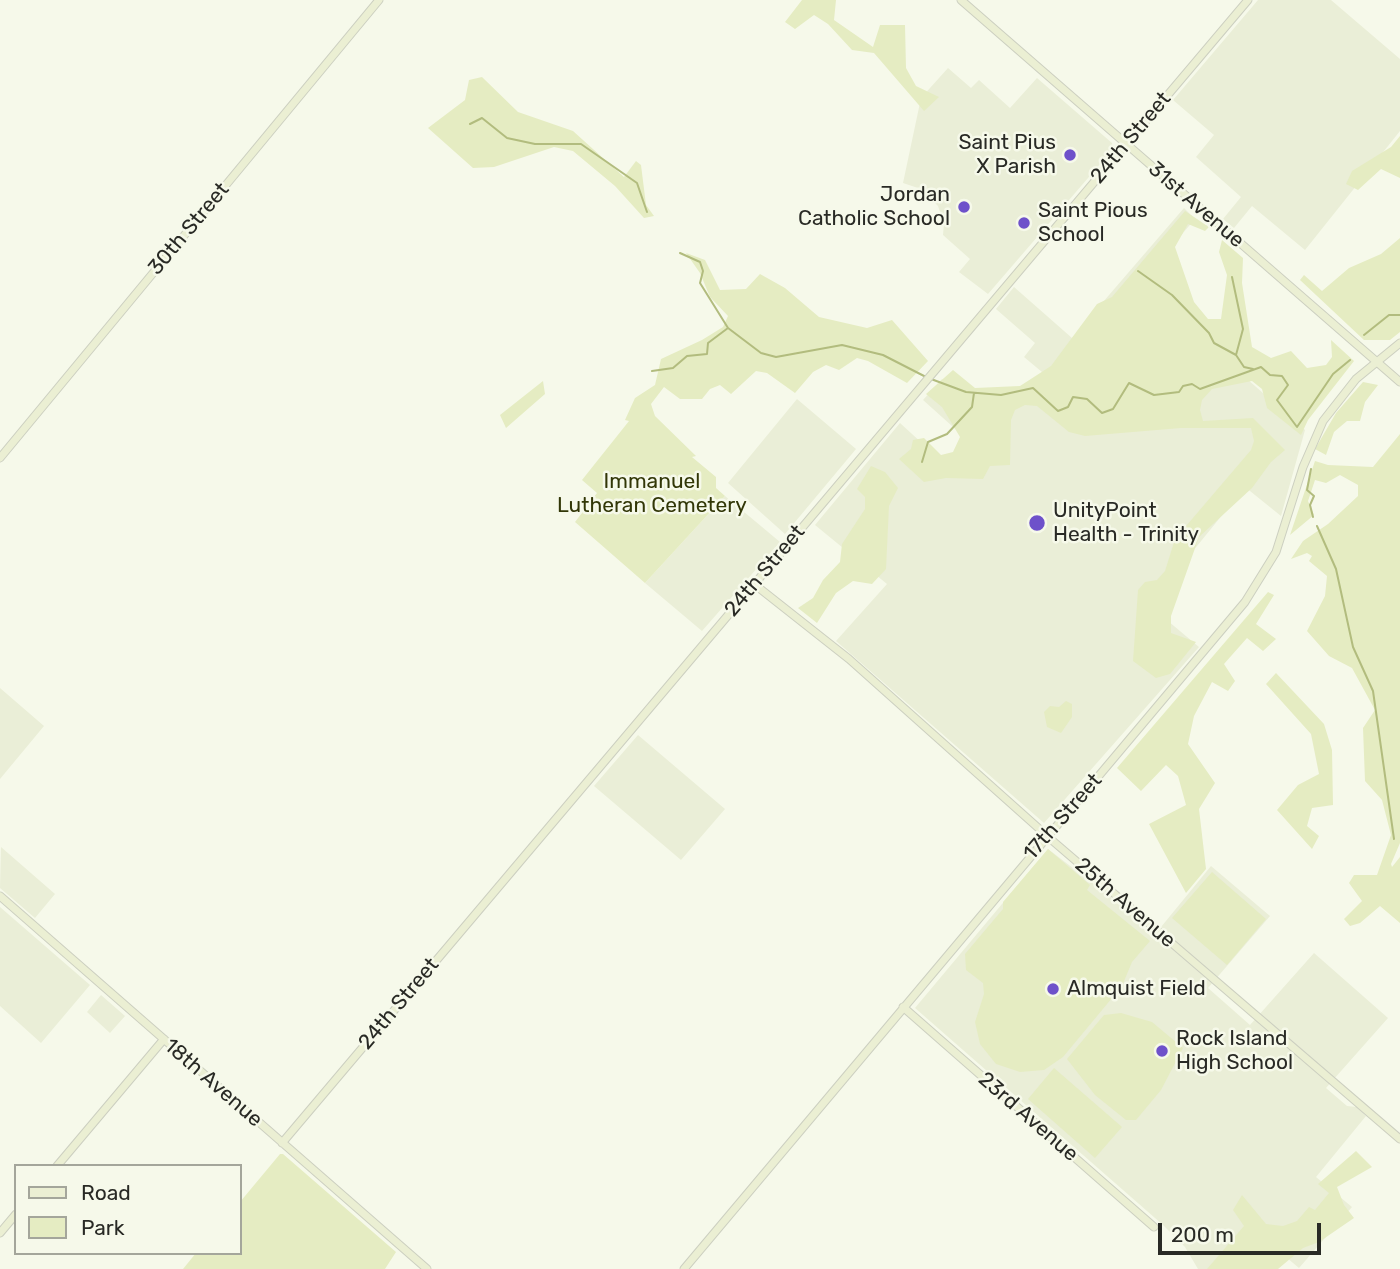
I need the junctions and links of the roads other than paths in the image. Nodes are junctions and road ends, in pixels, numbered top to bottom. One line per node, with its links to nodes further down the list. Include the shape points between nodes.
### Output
1 (379, 0): 8 (street, 30th Street)
2 (961, 0): 4 (street, 31st Avenue)
3 (1248, 0): 4 (street, 24th Street)
4 (1126, 144): 6 (street, 31st Avenue); 9 (street, 24th Street)
5 (1400, 343): 6 (street, 17th Street)
6 (1376, 361): 7 (street, 31st Avenue); 10 (street, 17th Street, via 1338,399 1317,433 1276,552 1261,580)
7 (1400, 382)
8 (0, 458)
9 (754, 584): 10 (street, 25th Avenue, via 849,659); 15 (street, 24th Street)
10 (1048, 835): 12 (street, 17th Street); 14 (street, 25th Avenue)
11 (0, 896): 13 (street, 18th Avenue)
12 (902, 1007): 18 (street, 23rd Avenue); 21 (street, 17th Street)
13 (163, 1039): 15 (street, 18th Avenue); 16 (street)
14 (1400, 1139)
15 (282, 1143): 20 (street, 18th Avenue)
16 (59, 1164)
17 (14, 1216): 19 (street)
18 (1154, 1227)
19 (0, 1233)
20 (427, 1269)
21 (684, 1269)

